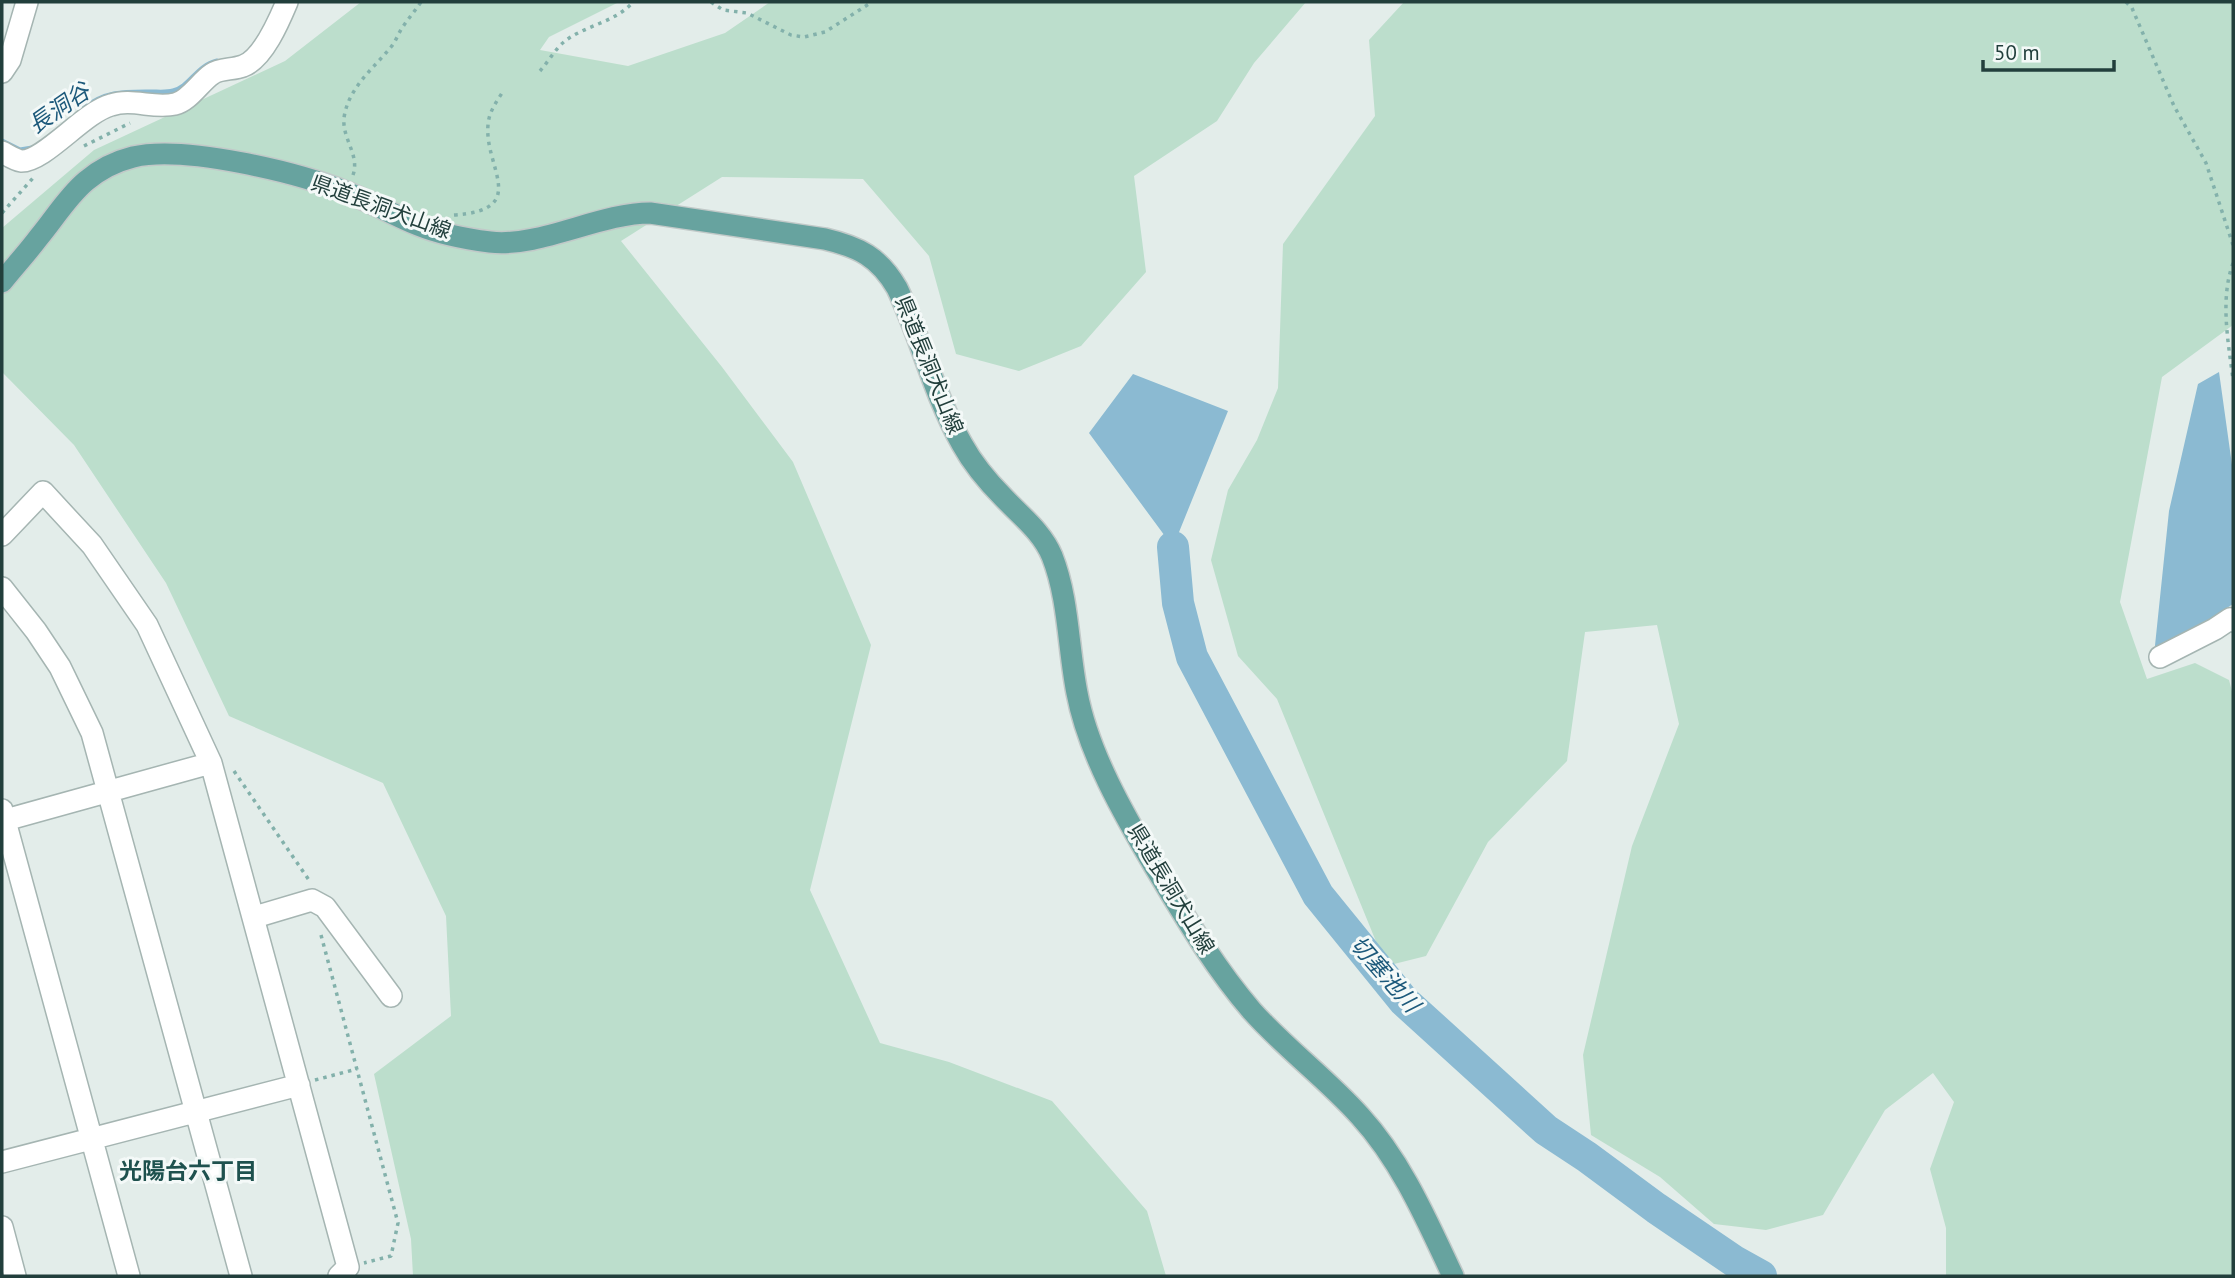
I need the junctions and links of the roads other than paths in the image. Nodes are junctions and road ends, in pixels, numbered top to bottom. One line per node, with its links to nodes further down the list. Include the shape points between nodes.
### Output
1 (27, 2): 3 (street, via 10,61)
2 (287, 2): 4 (street, via 256,59 216,71 181,102 111,104 33,159 19,161)
3 (2, 72)
4 (2, 152)
5 (2, 282): 24 (main road, 県道長洞犬山線, via 87,180 132,157 163,153 246,164 313,180 428,229 497,243 650,213 825,239 860,250 893,280 961,443 979,470 1037,531 1050,553 1061,586 1076,692 1087,734 1145,850 1228,982 1361,1117 1390,1156)
6 (2, 535): 10 (street, via 43,492 92,545 147,625)
7 (2, 588): 11 (street, via 36,631 76,695)
8 (2233, 621): 9 (street)
9 (2160, 657)
10 (211, 763): 11 (street); 13 (street)
11 (110, 793): 12 (street); 16 (street)
12 (3, 817): 17 (street)
13 (255, 917): 14 (street, via 312,900 325,907); 15 (street)
14 (391, 996)
15 (299, 1085): 16 (street); 20 (street)
16 (197, 1111): 17 (street); 23 (street)
17 (92, 1139): 18 (street); 22 (street)
18 (2, 1162)
19 (2, 1227): 21 (street)
20 (344, 1272)
21 (15, 1276)
22 (129, 1276)
23 (241, 1276)
24 (1453, 1276)

